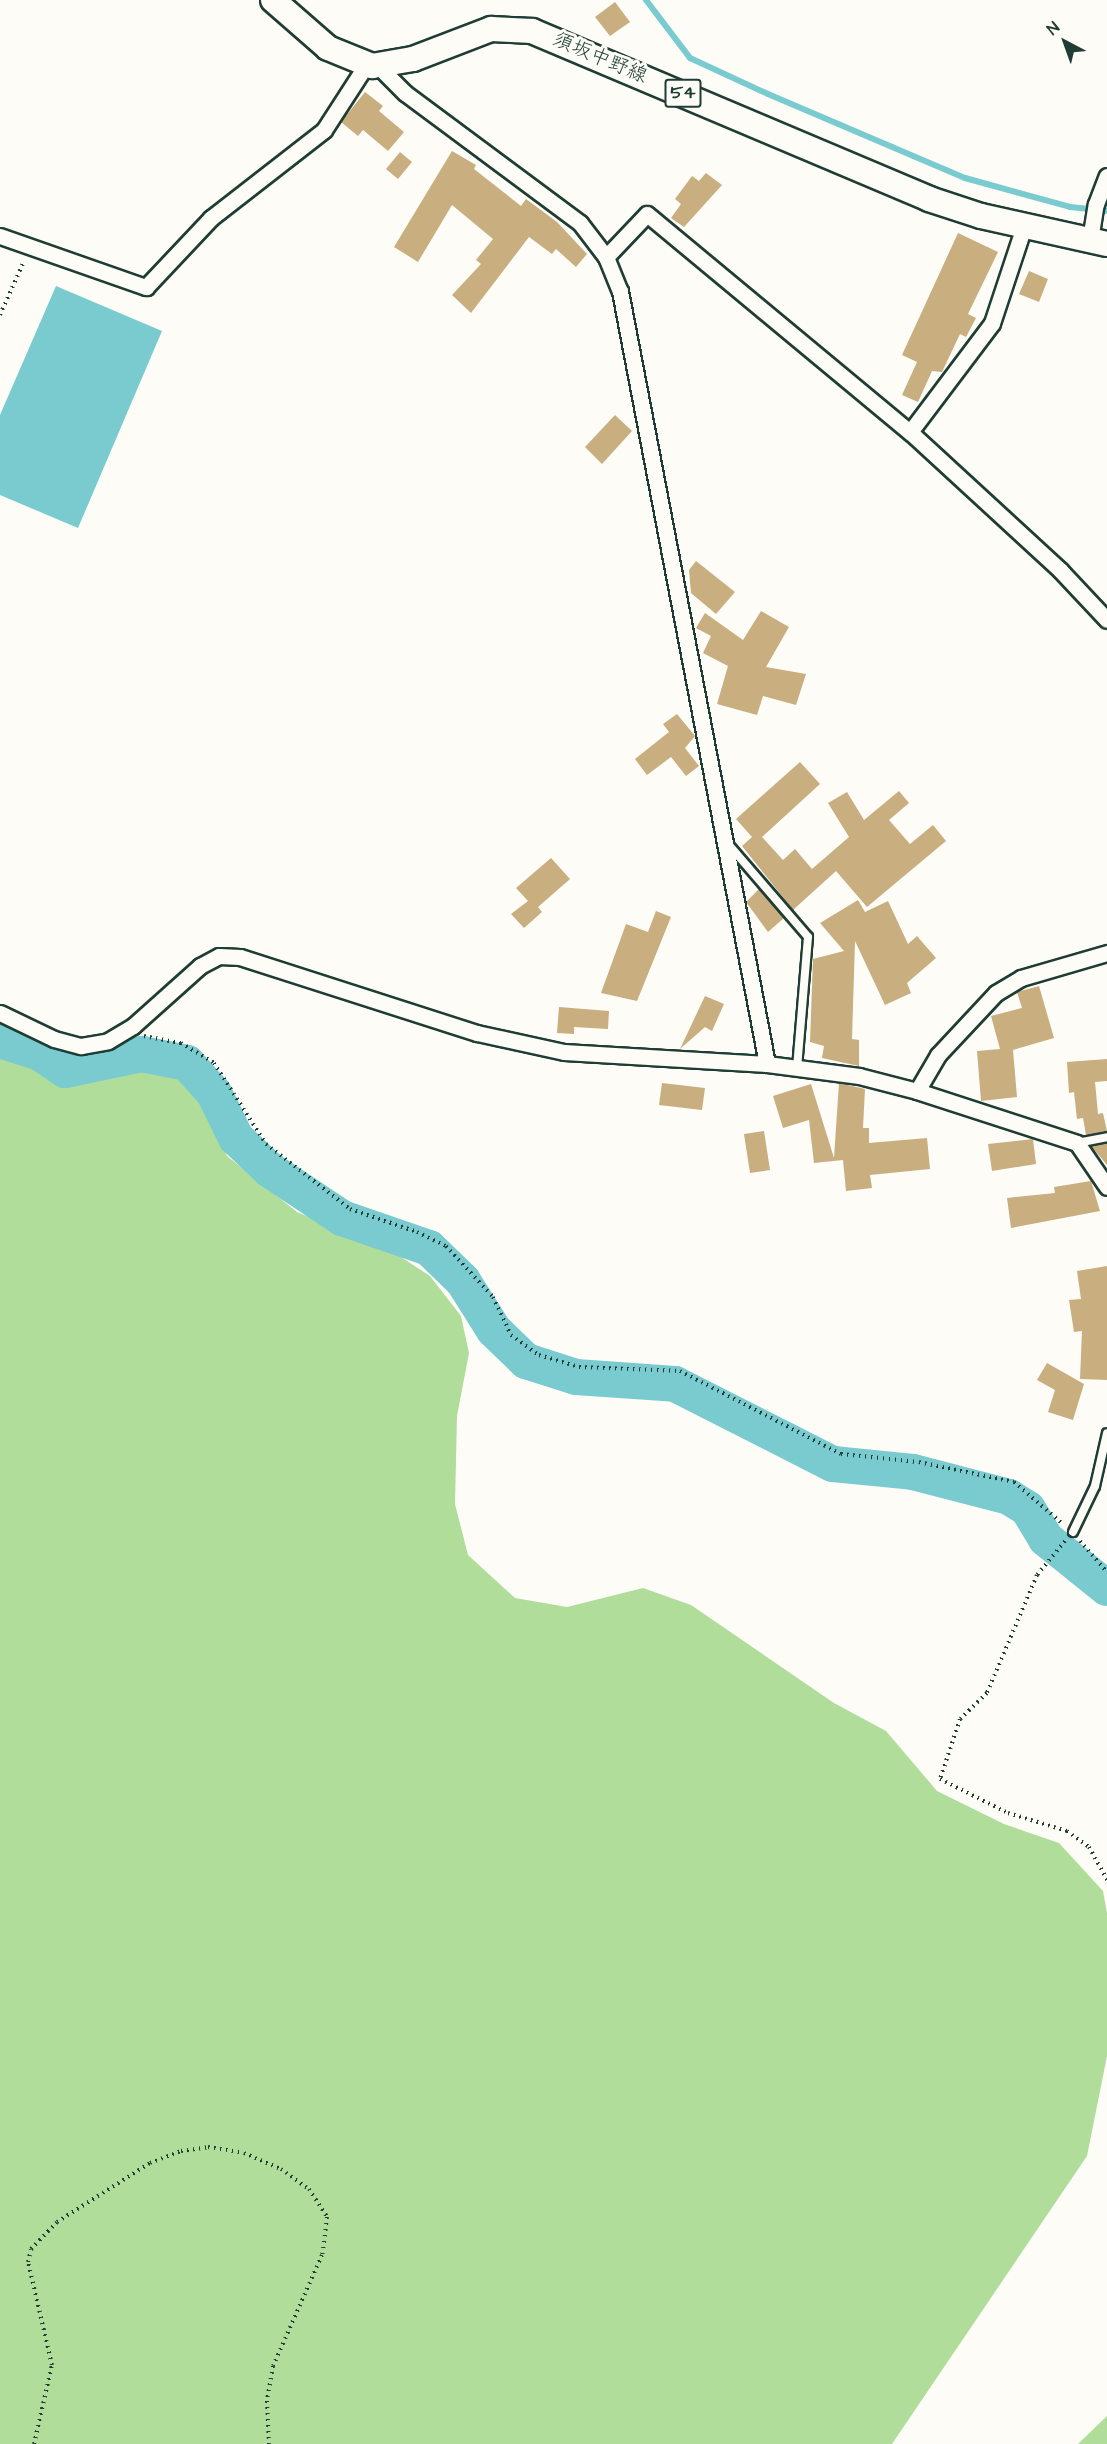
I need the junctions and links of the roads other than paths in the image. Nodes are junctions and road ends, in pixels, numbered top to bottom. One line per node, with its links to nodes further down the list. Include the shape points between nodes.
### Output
1 (273, 0): 2 (main road, via 322,44)
2 (372, 65): 4 (main road, 須坂中野線 / 54, via 413,59 491,29 532,31 929,199); 5 (street, via 324,130 211,218 146,287); 7 (street, via 580,223)
3 (1107, 176): 6 (street, via 1096,204)
4 (1024, 226): 6 (main road, 須坂中野線 / 54); 8 (street, via 992,323)
5 (0, 236)
6 (1097, 236)
7 (606, 257): 8 (street, via 647,214); 10 (street, via 620,291)
8 (910, 432): 9 (street, via 1061,571)
9 (1107, 620)
10 (724, 840): 13 (street); 14 (lane, via 808,937)
11 (1107, 953): 15 (street, via 1021,978 996,993 938,1055)
12 (0, 1012): 13 (street, via 54,1039 81,1046 108,1041 133,1026 200,966 219,956 240,957 477,1033 564,1052)
13 (767, 1064): 14 (street)
14 (797, 1068): 15 (street, via 859,1076)
15 (917, 1091): 17 (street)
16 (1107, 1137): 17 (lane)
17 (1077, 1143): 18 (street)
18 (1107, 1186)
19 (1107, 1433): 20 (lane, via 1095,1486)
20 (1073, 1532)

